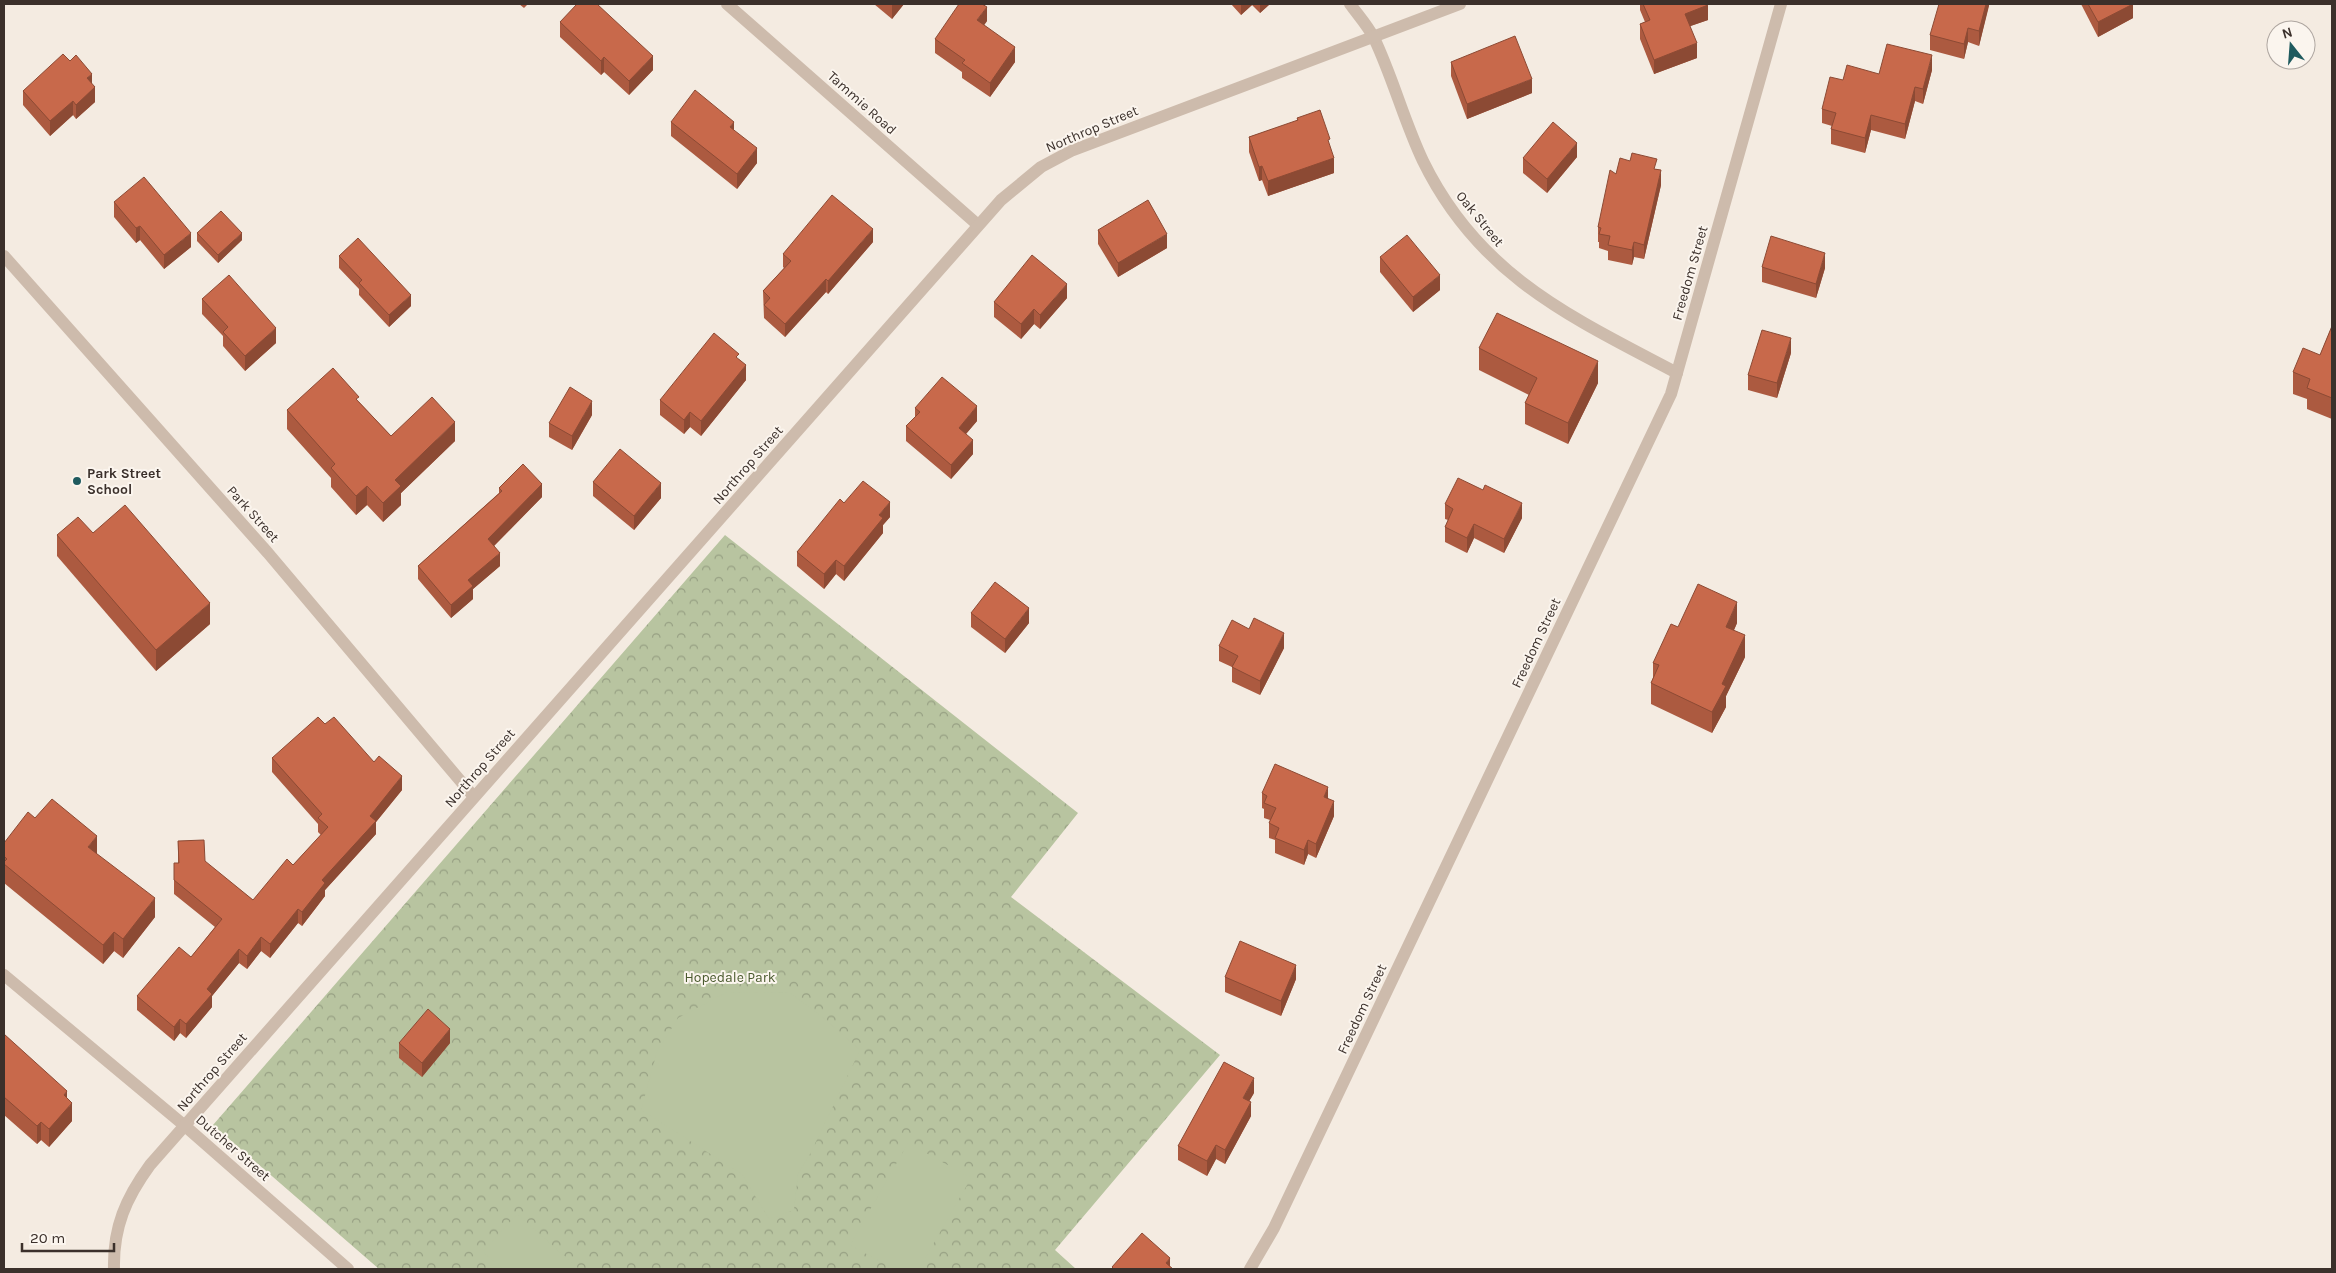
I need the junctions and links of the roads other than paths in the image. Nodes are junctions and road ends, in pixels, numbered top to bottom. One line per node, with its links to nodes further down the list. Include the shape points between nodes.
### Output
1 (727, 4): 6 (street, Tammie Road)
2 (1350, 4): 5 (street, Oak Street)
3 (1460, 4): 5 (street, Northrop Street)
4 (1781, 4): 8 (street, Freedom Street)
5 (1374, 36): 6 (street, Northrop Street, via 1071,151 1041,167 1019,184); 8 (street, Oak Street, via 1407,126 1424,162 1447,202 1482,248 1552,305)
6 (978, 225): 9 (street, Northrop Street)
7 (4, 256): 9 (street, Park Street, via 268,553)
8 (1677, 372): 14 (street, Freedom Street, via 1671,394 1445,870 1274,1228)
9 (474, 797): 11 (street, Northrop Street)
10 (4, 975): 11 (street, Dutcher Street)
11 (185, 1126): 12 (street, Northrop Street, via 132,1191 118,1224); 13 (street, Dutcher Street)
12 (114, 1269)
13 (348, 1269)
14 (1250, 1269)

